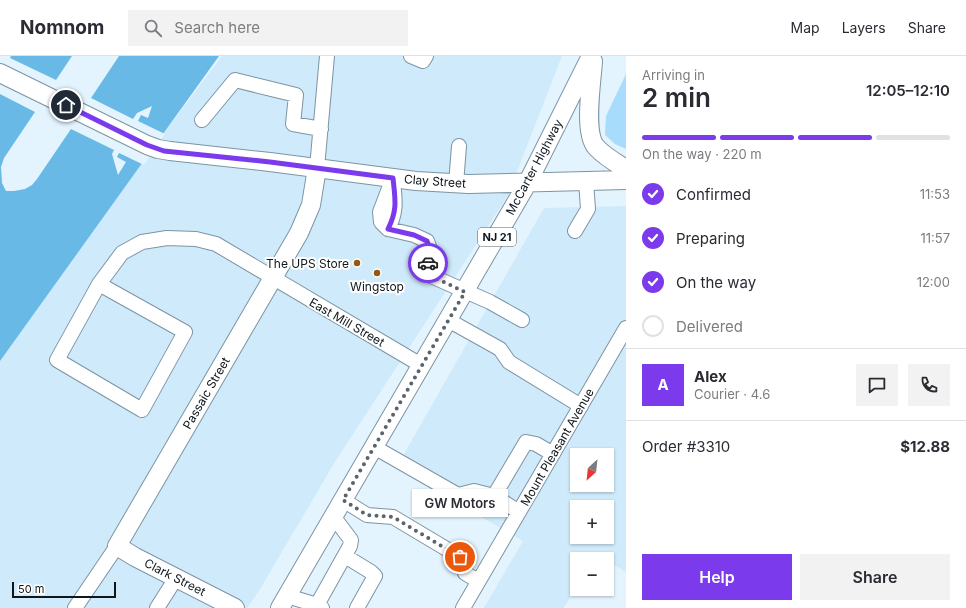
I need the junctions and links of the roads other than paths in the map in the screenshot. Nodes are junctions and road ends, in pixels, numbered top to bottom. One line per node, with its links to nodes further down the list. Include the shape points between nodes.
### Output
1 (327, 56): 7 (street)
2 (411, 56): 3 (street, via 424,61)
3 (426, 56)
4 (592, 56): 10 (main road, via 589,126 591,138 600,151); 14 (main road, McCarter Highway / NJ 21)
5 (0, 73): 9 (main road, Clay Street, via 158,149)
6 (202, 120): 7 (street, via 235,80 296,95 292,124)
7 (321, 129): 9 (street)
8 (459, 146): 15 (street)
9 (317, 168): 11 (main road, Clay Street); 17 (main road, Passaic Street, via 307,214)
10 (626, 169)
11 (393, 178): 15 (main road, Clay Street); 19 (street, via 395,206 388,229 427,241 431,252 427,269 429,275)
12 (626, 180): 13 (main road, Clay Street)
13 (586, 181): 14 (main road, Clay Street); 16 (street, via 588,209)
14 (528, 182): 15 (main road, Clay Street); 19 (main road, McCarter Highway / NJ 21)
15 (456, 184)
16 (575, 231)
17 (273, 279): 18 (street, East Mill Street, via 216,244 196,239 167,238 142,242 122,253); 23 (street, East Mill Street); 31 (main road, Passaic Street)
18 (99, 284): 18 (street, East Mill Street, via 57,360 142,410 185,332)
19 (465, 292): 20 (main road, McCarter Highway / NJ 21); 21 (street, via 490,302)
20 (448, 320): 23 (main road, McCarter Highway / NJ 21); 24 (street, via 500,349 509,362)
21 (522, 320)
22 (626, 328): 24 (street, Mount Pleasant Avenue)
23 (422, 365): 25 (main road, McCarter Highway / NJ 21)
24 (581, 406): 26 (street, Mount Pleasant Avenue)
25 (374, 447): 27 (street, via 458,495 474,491); 28 (main road, McCarter Highway / NJ 21)
26 (553, 454): 27 (street, via 536,444 526,442); 29 (street, Mount Pleasant Avenue)
27 (494, 496): 29 (street)
28 (343, 500): 30 (main road, McCarter Highway / NJ 21); 34 (street, via 367,515 393,517 460,557 465,573)
29 (519, 512): 34 (street, Mount Pleasant Avenue)
30 (333, 516): 32 (street, via 351,540); 35 (main road, McCarter Highway / NJ 21)
31 (117, 546): 33 (main road, Clark Street); 37 (street, Passaic Street)
32 (345, 556): 36 (street); 40 (street, via 374,576)
33 (176, 578): 38 (street); 39 (main road, Clark Street)
34 (478, 582): 41 (street, Mount Pleasant Avenue)
35 (283, 602): 36 (street)
36 (319, 607)
37 (75, 608)
38 (156, 608)
39 (235, 608)
40 (357, 608)
41 (463, 608)

